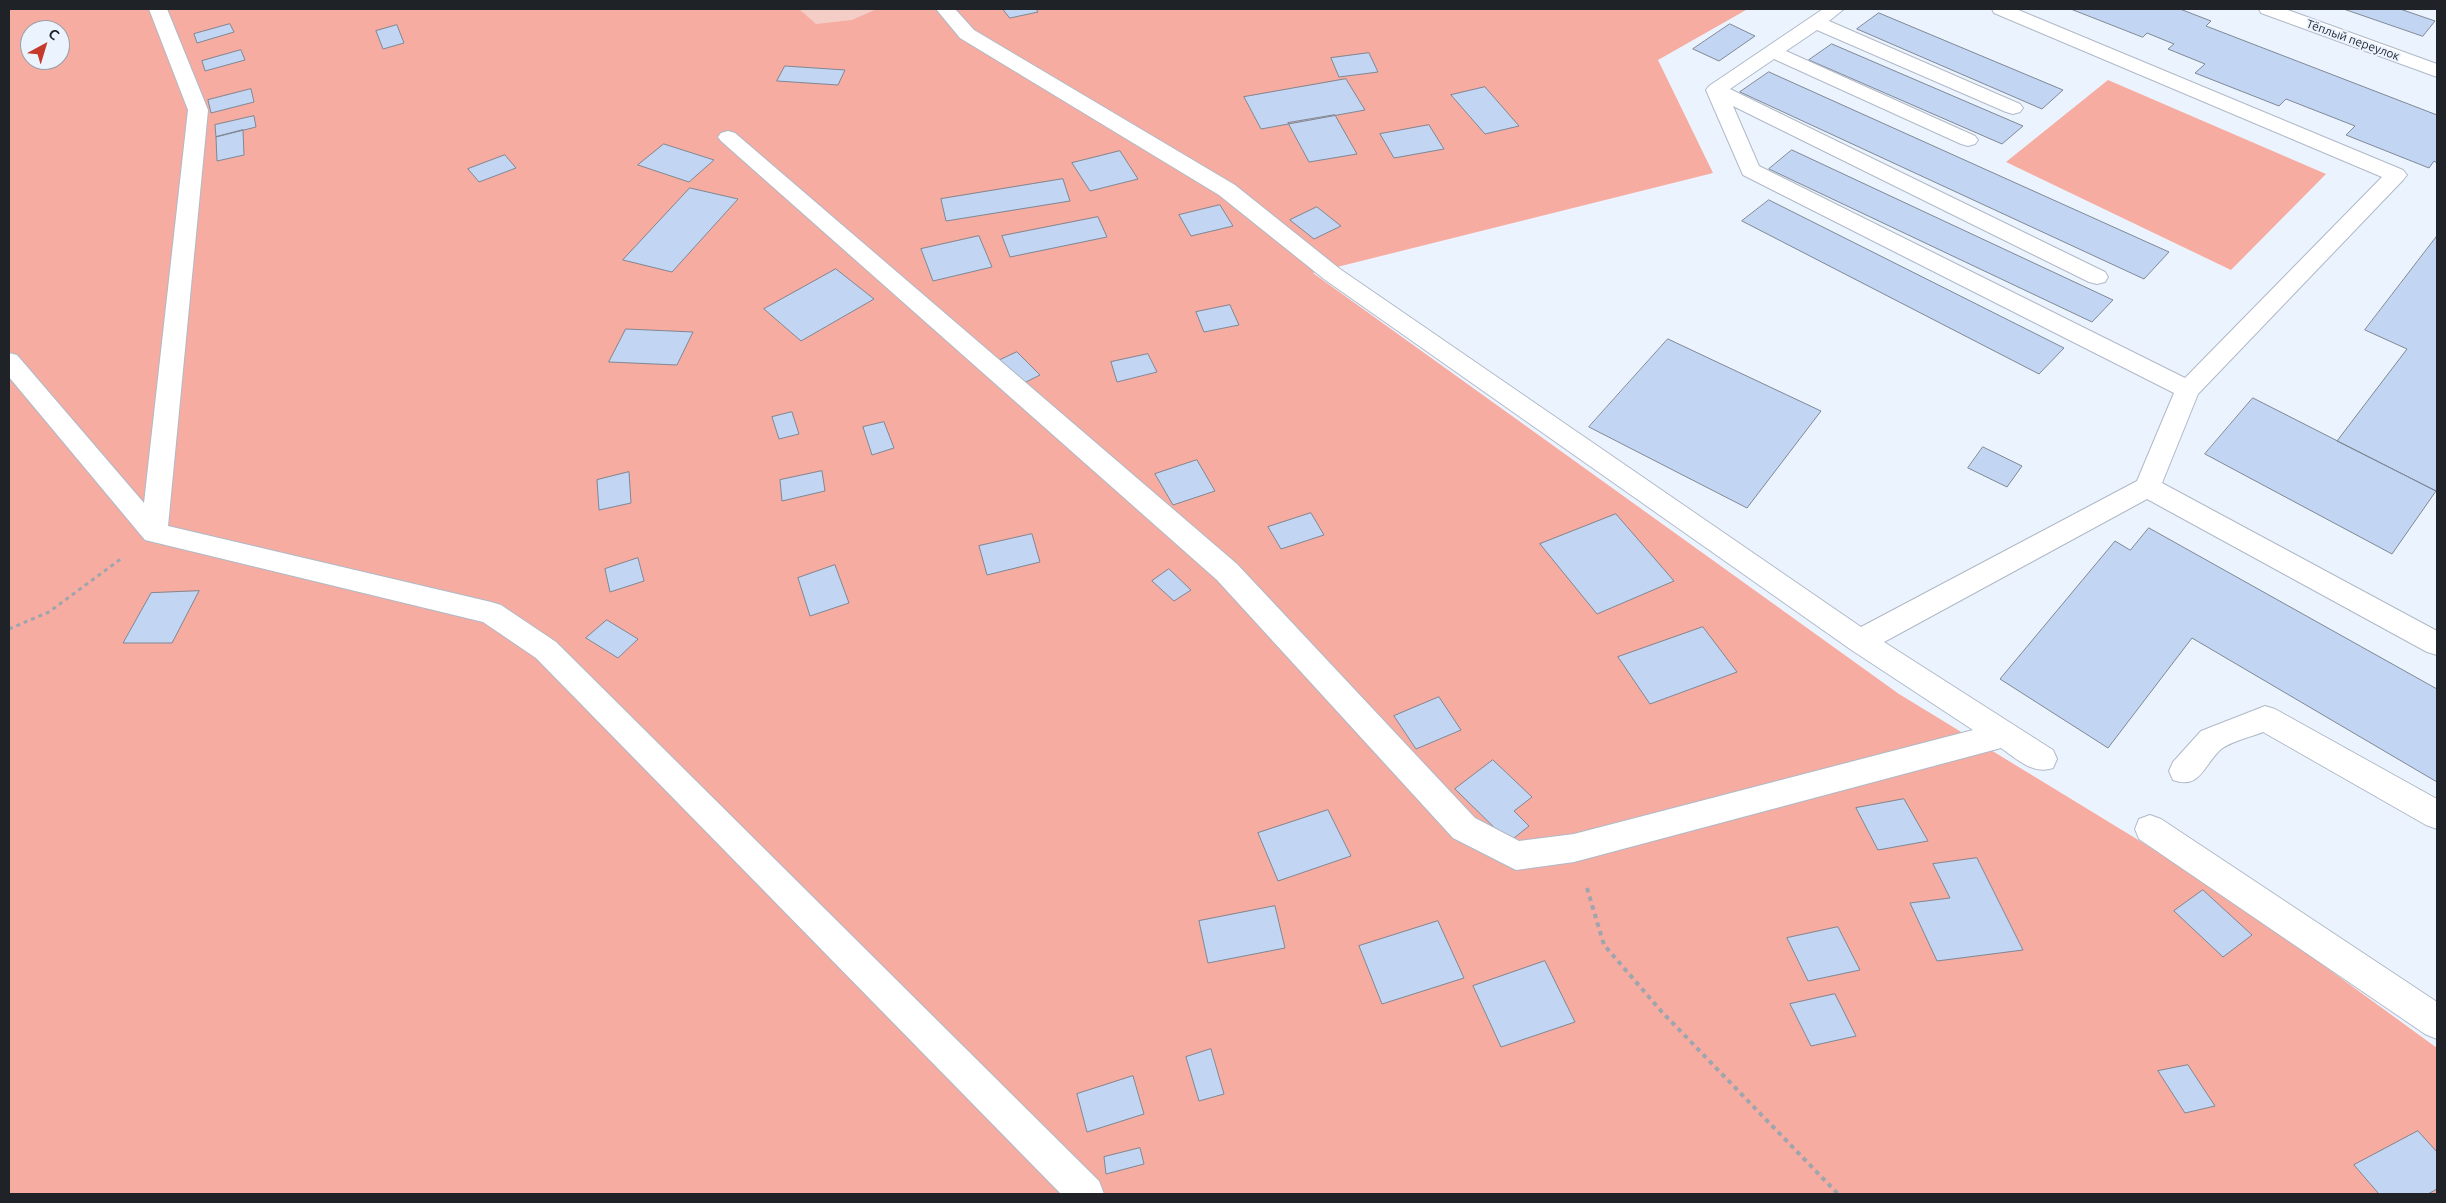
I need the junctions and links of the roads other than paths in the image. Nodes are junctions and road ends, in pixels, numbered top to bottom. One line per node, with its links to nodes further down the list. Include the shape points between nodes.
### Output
1 (158, 9): 17 (street, via 198,110)
2 (945, 9): 18 (street, via 967,34 1227,190 1332,274)
3 (1835, 9): 6 (street)
4 (2001, 9): 15 (street, via 2396,175)
5 (2268, 9): 8 (street, Тёплый переулок)
6 (1815, 22): 7 (street); 10 (street)
7 (1773, 52): 9 (street); 12 (street)
8 (2437, 71)
9 (1716, 90): 13 (street); 15 (street, via 1750,170)
10 (2013, 108)
11 (728, 137): 20 (street, via 1227,572 1464,828 1516,856 1574,848)
12 (1968, 140)
13 (2097, 277)
14 (9, 361): 17 (street)
15 (2188, 390): 16 (street)
16 (2147, 487): 18 (street); 19 (street)
17 (154, 533): 26 (street, via 492,613 546,650)
18 (1860, 641): 20 (street)
19 (2437, 644)
20 (2002, 735): 21 (street)
21 (2042, 759)
22 (2184, 770): 23 (street, via 2211,740 2265,718)
23 (2437, 815)
24 (2150, 829): 25 (street)
25 (2437, 1022)
26 (1086, 1194)

